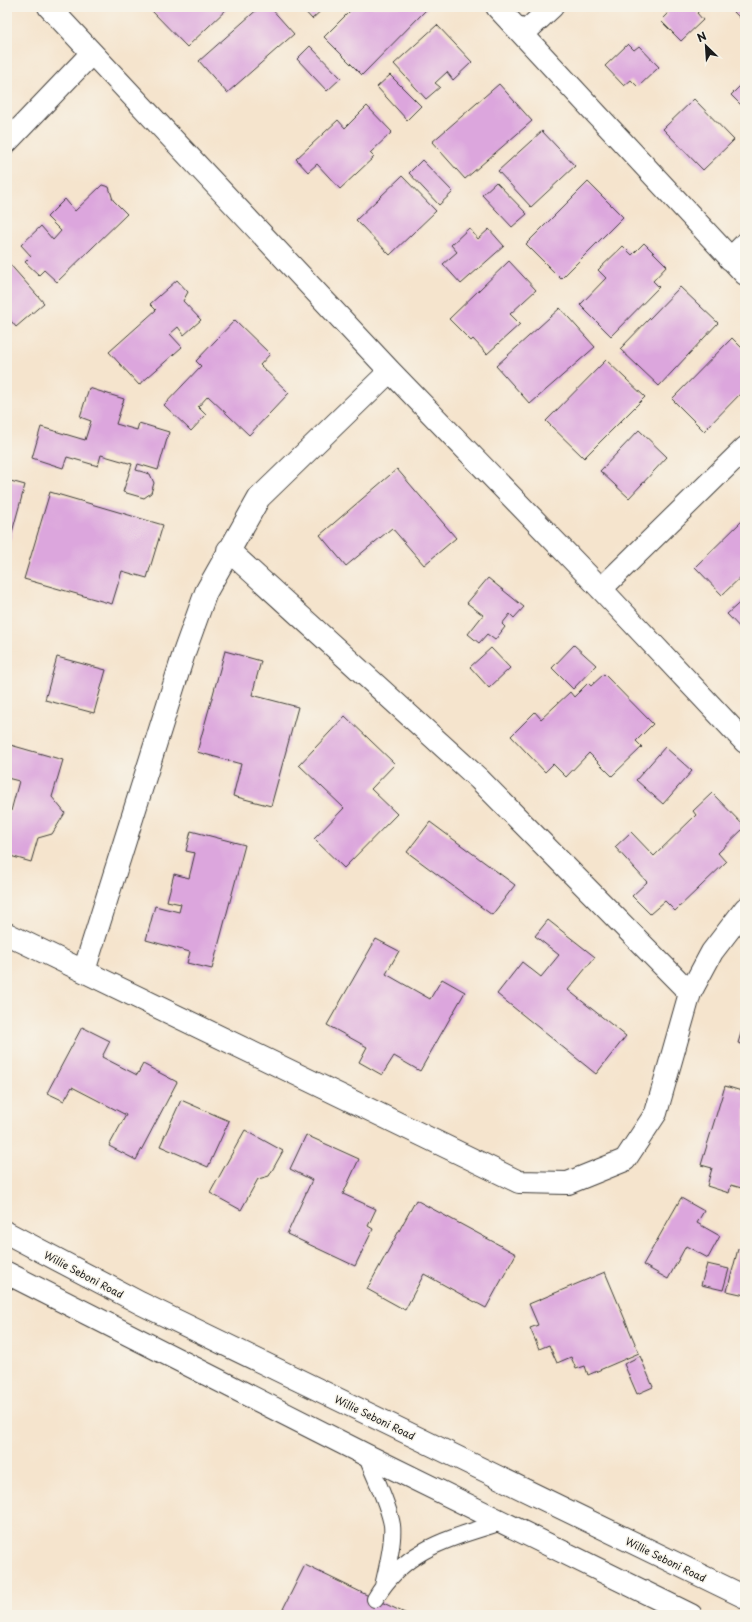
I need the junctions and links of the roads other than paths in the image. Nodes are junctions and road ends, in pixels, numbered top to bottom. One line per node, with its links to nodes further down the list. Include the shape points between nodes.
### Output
1 (49, 7): 5 (street)
2 (497, 7): 4 (street)
3 (552, 7): 4 (street)
4 (523, 34): 7 (street)
5 (92, 53): 6 (street); 9 (street)
6 (7, 142)
7 (737, 252): 8 (street)
8 (745, 274)
9 (390, 371): 11 (street, via 259,498); 12 (street)
10 (745, 448): 12 (street)
11 (228, 550): 16 (street, via 206,592 185,650); 17 (street, via 479,780)
12 (601, 589): 13 (street)
13 (745, 742)
14 (745, 909): 17 (street, via 712,952)
15 (7, 934): 16 (street)
16 (84, 971): 17 (street, via 519,1182 568,1183 625,1160 656,1113)
17 (690, 993)
18 (7, 1233): 23 (street, Willie Seboni Road, via 140,1303)
19 (7, 1273): 20 (street)
20 (366, 1455): 21 (street); 22 (lane, via 392,1525)
21 (502, 1522): 22 (lane, via 431,1546 404,1564); 25 (street)
22 (383, 1586): 24 (lane)
23 (745, 1597)
24 (375, 1600)
25 (691, 1615)

